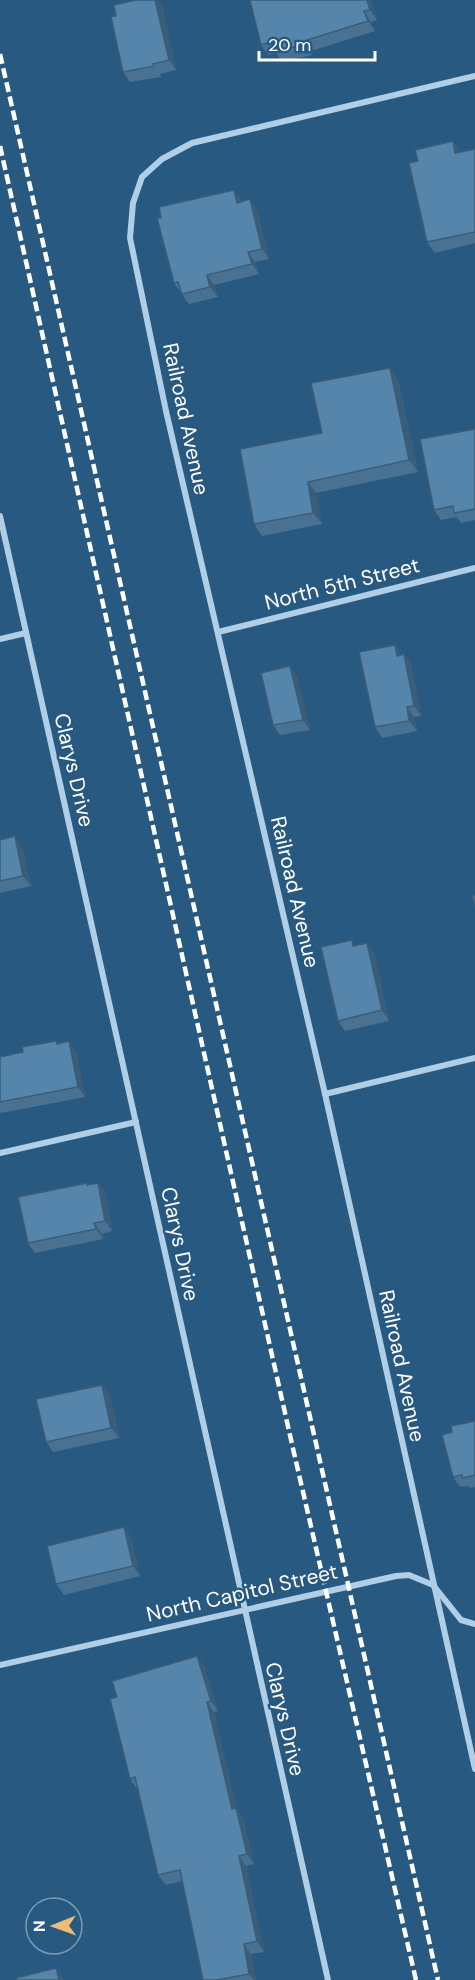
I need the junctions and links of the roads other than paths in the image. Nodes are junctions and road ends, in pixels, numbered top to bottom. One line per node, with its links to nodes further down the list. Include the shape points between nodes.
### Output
1 (475, 76): 4 (street, Railroad Avenue, via 192,143 162,159 142,177 133,203 130,238)
2 (0, 516): 5 (street, Clarys Drive)
3 (475, 568): 4 (street, North 5th Street)
4 (218, 632): 8 (street, Railroad Avenue)
5 (26, 633): 6 (street); 9 (street, Clarys Drive)
6 (0, 639)
7 (475, 1058): 8 (street)
8 (325, 1094): 11 (street, Railroad Avenue)
9 (136, 1122): 10 (street); 12 (street, Clarys Drive)
10 (0, 1153)
11 (433, 1585): 12 (street, North Capitol Street, via 409,1575 396,1576); 13 (street, North Capitol Street, via 461,1620); 15 (street, Railroad Avenue)
12 (244, 1612): 14 (street, North Capitol Street); 16 (street, Clarys Drive)
13 (475, 1624)
14 (0, 1665)
15 (475, 1769)
16 (328, 1980)

